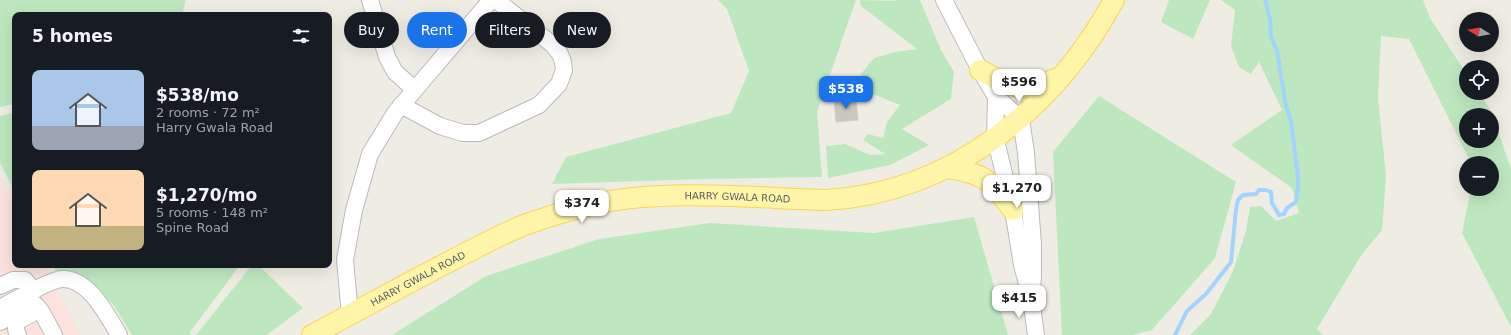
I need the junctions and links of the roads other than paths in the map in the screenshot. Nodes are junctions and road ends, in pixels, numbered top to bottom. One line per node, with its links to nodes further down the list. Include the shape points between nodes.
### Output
1 (370, 0): 8 (street, via 390,62 395,72)
2 (491, 0): 8 (street)
3 (496, 0): 10 (street, via 553,45 560,54 564,70 559,84 539,105 479,133 464,133 440,126)
4 (944, 0): 6 (street)
5 (1114, 0): 7 (main road, HARRY GWALA ROAD, via 1101,23)
6 (980, 70): 7 (main road, via 1020,87); 9 (street)
7 (1062, 77): 11 (main road, HARRY GWALA ROAD)
8 (414, 90): 10 (street)
9 (996, 97): 11 (street); 12 (street)
10 (400, 105): 20 (street, via 370,154 354,210 345,260)
11 (1021, 119): 12 (main road, HARRY GWALA ROAD); 17 (street, via 1033,244)
12 (995, 137): 13 (main road, HARRY GWALA ROAD); 14 (street)
13 (946, 168): 14 (main road, via 978,174 995,187); 20 (main road, HARRY GWALA ROAD, via 870,196 845,199 692,195 648,197 601,203 564,212 529,223 503,235)
14 (1013, 210): 17 (street)
15 (0, 286): 16 (street, via 13,280 22,280 27,281)
16 (34, 291): 18 (street); 24 (street, via 62,279 75,282 88,289)
17 (1030, 298): 26 (street)
18 (0, 308)
19 (41, 311): 21 (street, via 39,307 32,305); 22 (street, via 18,320 15,324); 23 (street)
20 (350, 315): 25 (main road, HARRY GWALA ROAD)
21 (0, 322)
22 (18, 335)
23 (54, 335)
24 (119, 335)
25 (312, 335)
26 (1036, 335)

